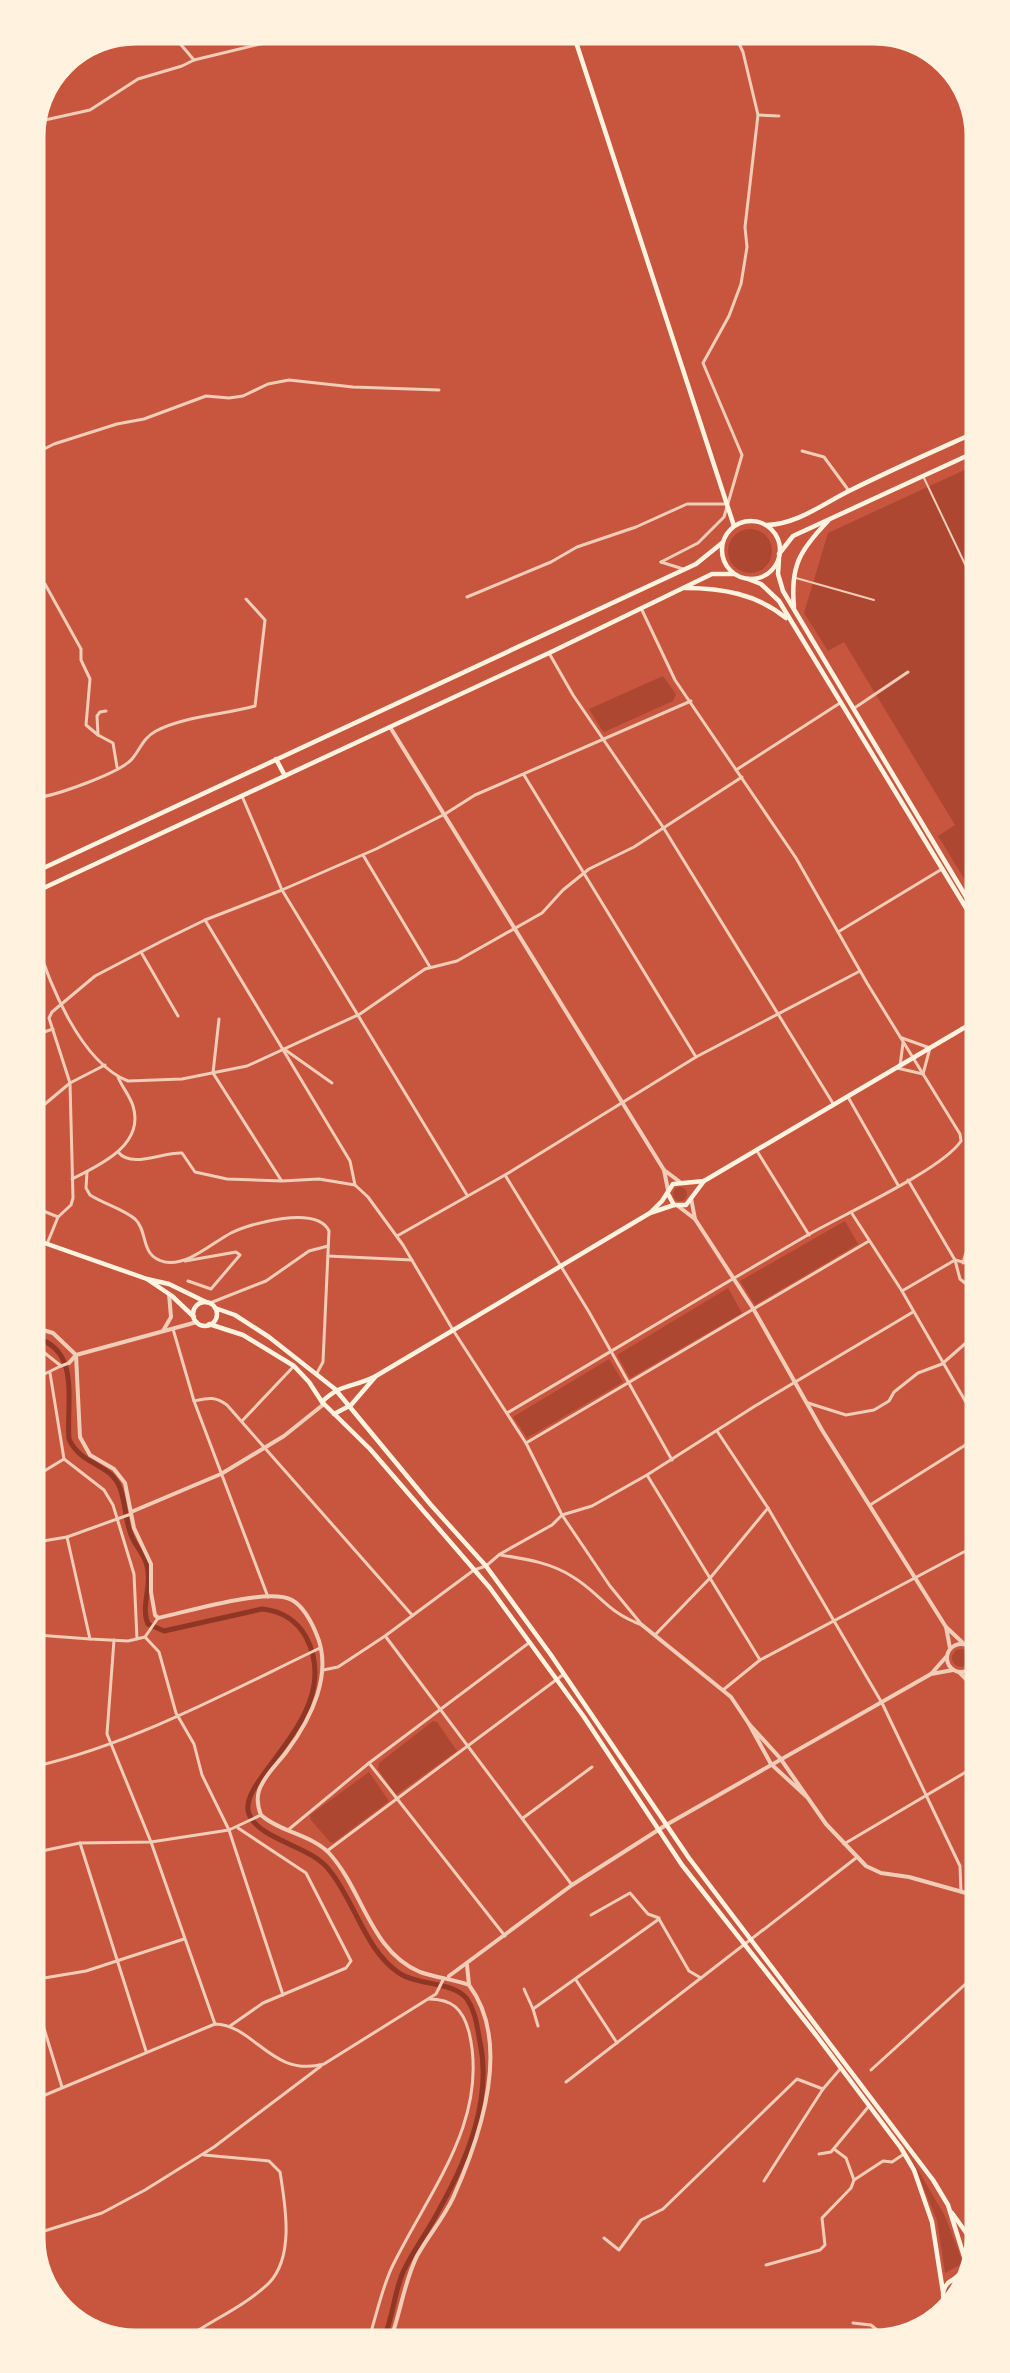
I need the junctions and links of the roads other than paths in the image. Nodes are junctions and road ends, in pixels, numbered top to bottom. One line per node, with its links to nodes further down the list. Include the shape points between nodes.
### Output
1 (180, 43): 5 (street)
2 (264, 43): 5 (street)
3 (576, 44): 16 (main road)
4 (739, 44): 6 (street)
5 (194, 60): 8 (street, via 138,79 90,110)
6 (758, 115): 7 (street); 16 (street, via 741,284 729,316 703,363 742,455)
7 (779, 116)
8 (46, 120)
9 (439, 390): 11 (street, via 289,380 268,384 243,396 206,396)
10 (966, 437): 15 (main road)
11 (44, 449)
12 (802, 451): 15 (street, via 824,458)
13 (966, 456): 14 (main road)
14 (923, 475): 17 (main road); 22 (street)
15 (849, 491): 18 (main road, via 798,518 781,525)
16 (728, 504): 19 (main road); 23 (street, via 724,517 698,543 661,562); 29 (street, via 687,504 577,547)
17 (831, 518): 21 (main road, via 793,537); 25 (main road, via 803,548)
18 (767, 525): 19 (main road, via 749,520); 21 (main road, via 778,540)
19 (734, 526): 20 (main road)
20 (722, 543): 23 (main road, via 704,560); 24 (main road, via 724,563)
21 (779, 556): 26 (main road, via 767,575); 33 (main road, via 781,584)
22 (966, 566)
23 (683, 569): 44 (main road)
24 (734, 574): 26 (main road); 28 (main road, via 712,574)
25 (794, 578): 31 (street); 33 (main road)
26 (748, 579): 34 (main road, via 769,591)
27 (45, 584): 42 (street, via 81,649 81,660 90,679 86,725)
28 (682, 588): 32 (main road); 34 (main road, via 738,593 774,608)
29 (467, 597)
30 (246, 599): 45 (street, via 265,620 255,706 153,732 140,743 132,760)
31 (874, 600)
32 (641, 608): 35 (main road); 37 (street, via 675,680)
33 (794, 609): 39 (main road)
34 (790, 621): 38 (main road)
35 (549, 653): 41 (main road); 43 (street)
36 (908, 672): 39 (street)
37 (691, 701): 43 (street); 46 (street)
38 (840, 703): 46 (street); 56 (main road)
39 (853, 709): 60 (main road)
40 (105, 711): 42 (street, via 97,716)
41 (390, 727): 48 (main road); 52 (street)
42 (98, 735): 45 (street, via 113,743)
43 (601, 738): 47 (street); 53 (street)
44 (276, 759): 48 (main road); 55 (main road)
45 (117, 767): 51 (street, via 86,784)
46 (736, 770): 49 (street)
47 (524, 775): 52 (street, via 475,795); 57 (street)
48 (285, 776): 50 (main road)
49 (741, 777): 53 (street); 64 (street, via 796,858)
50 (242, 796): 58 (main road); 59 (street)
51 (44, 797)
52 (446, 814): 54 (street); 63 (street)
53 (663, 826): 57 (street, via 634,847); 71 (street)
54 (363, 855): 59 (street); 67 (street)
55 (44, 868)
56 (942, 869): 61 (main road); 64 (street)
57 (583, 874): 63 (street, via 542,913); 80 (street)
58 (44, 888)
59 (282, 890): 62 (street); 70 (street)
60 (966, 897)
61 (966, 908)
62 (205, 920): 65 (street); 78 (street)
63 (514, 930): 67 (street, via 457,961); 91 (street)
64 (838, 932): 68 (street)
65 (141, 952): 69 (street, via 95,976); 72 (street)
66 (44, 964): 69 (street)
67 (430, 967): 70 (street)
68 (860, 971): 71 (street); 77 (street)
69 (63, 1004): 75 (street, via 50,1015); 82 (street, via 81,1040)
70 (360, 1014): 78 (street); 107 (street)
71 (777, 1015): 80 (street); 92 (street)
72 (178, 1016)
73 (219, 1019): 84 (street)
74 (966, 1028): 79 (main road)
75 (53, 1029): 76 (street); 87 (street)
76 (44, 1032)
77 (902, 1039): 79 (street); 81 (street); 83 (street)
78 (283, 1048): 84 (street, via 247,1066); 88 (street); 104 (street, via 350,1161)
79 (930, 1048): 81 (main road); 85 (street)
80 (696, 1057): 91 (street)
81 (914, 1058): 83 (main road); 85 (street)
82 (105, 1065): 86 (street); 87 (street)
83 (898, 1067): 85 (street); 89 (main road)
84 (213, 1073): 86 (street, via 182,1079 128,1081); 100 (street)
85 (923, 1074): 99 (street, via 960,1134 961,1142)
86 (118, 1077): 94 (street, via 134,1109 131,1137)
87 (70, 1083): 90 (street); 98 (street)
88 (332, 1083)
89 (848, 1097): 92 (main road); 105 (street)
90 (44, 1104)
91 (623, 1104): 95 (street); 97 (street)
92 (834, 1105): 93 (main road)
93 (757, 1151): 101 (main road); 115 (street)
94 (118, 1152): 96 (street); 100 (street, via 137,1161 168,1152 182,1153 195,1172 227,1179)
95 (664, 1170): 102 (street); 106 (street)
96 (87, 1172): 98 (street); 125 (street, via 86,1188 90,1195 136,1220 151,1254 164,1262)
97 (505, 1175): 107 (street); 128 (street)
98 (72, 1179): 113 (street, via 72,1204)
99 (908, 1180): 105 (street); 124 (street)
100 (282, 1181): 104 (street, via 319,1179)
101 (704, 1181): 103 (main road); 108 (main road)
102 (680, 1182): 103 (main road); 106 (main road, via 672,1184)
103 (687, 1184): 108 (main road)
104 (355, 1185): 116 (street)
105 (898, 1185): 111 (street)
106 (668, 1192): 109 (main road); 112 (main road)
107 (468, 1195): 116 (street)
108 (692, 1196): 109 (main road, via 686,1205); 114 (street)
109 (676, 1205): 112 (main road); 114 (street)
110 (43, 1211): 113 (street)
111 (851, 1212): 115 (street); 117 (street)
112 (650, 1213): 128 (main road)
113 (58, 1216): 119 (street)
114 (695, 1219): 130 (street)
115 (809, 1234): 130 (street)
116 (398, 1236): 123 (street)
117 (869, 1241): 133 (street); 137 (street)
118 (43, 1243): 119 (main road)
119 (47, 1244): 129 (main road)
120 (328, 1246): 122 (street); 125 (street, via 329,1231 318,1219 274,1220 233,1232); 135 (street, via 314,1249 266,1281)
121 (966, 1252): 126 (street)
122 (328, 1256): 123 (street); 153 (street, via 323,1362)
123 (412, 1260): 143 (street)
124 (956, 1260): 126 (street); 132 (street, via 960,1279); 133 (street)
125 (180, 1262): 131 (street, via 236,1252 240,1255 211,1289)
126 (963, 1263): 127 (street)
127 (966, 1264)
128 (560, 1265): 143 (main road); 146 (street)
129 (147, 1279): 134 (main road); 135 (main road, via 169,1284)
130 (734, 1279): 137 (street); 146 (street)
131 (188, 1281)
132 (966, 1284)
133 (902, 1291): 138 (street)
134 (169, 1294): 139 (main road); 144 (street, via 171,1317)
135 (208, 1302): 136 (main road); 139 (main road, via 196,1306)
136 (215, 1308): 140 (main road, via 216,1316); 153 (main road, via 244,1321)
137 (754, 1310): 156 (street); 157 (street)
138 (913, 1312): 149 (street); 156 (street)
139 (196, 1320): 140 (main road); 141 (street)
140 (209, 1324): 151 (main road, via 243,1335)
141 (173, 1329): 144 (street); 159 (street)
142 (43, 1330): 148 (street, via 53,1333)
143 (453, 1330): 155 (main road); 164 (street)
144 (163, 1332): 148 (street)
145 (966, 1343): 149 (street)
146 (612, 1351): 157 (street); 164 (street)
147 (43, 1352): 150 (street)
148 (76, 1355): 150 (street); 178 (street, via 78,1427 83,1447 114,1469 125,1483)
149 (942, 1364): 161 (street, via 918,1373 894,1392 889,1401 864,1413 846,1415); 162 (street)
150 (65, 1365): 152 (street)
151 (294, 1366): 160 (main road); 166 (street)
152 (50, 1373): 154 (street); 171 (street)
153 (317, 1373): 158 (main road)
154 (43, 1375)
155 (376, 1376): 158 (main road); 163 (main road)
156 (795, 1382): 161 (street); 167 (street)
157 (630, 1383): 168 (street); 172 (street)
158 (335, 1389): 160 (main road); 163 (main road)
159 (194, 1401): 166 (street, via 218,1398); 174 (street)
160 (323, 1403): 165 (main road); 170 (street, via 304,1422)
161 (808, 1403): 176 (street)
162 (966, 1403)
163 (351, 1405): 165 (main road); 185 (main road)
164 (507, 1413): 168 (street)
165 (334, 1414): 186 (main road, via 370,1449)
166 (242, 1421): 170 (street)
167 (717, 1431): 172 (street); 177 (street)
168 (526, 1443): 179 (street)
169 (966, 1445): 176 (street)
170 (265, 1448): 174 (street); 190 (street)
171 (64, 1459): 173 (street); 180 (street, via 104,1490)
172 (672, 1460): 175 (street)
173 (43, 1472)
174 (221, 1474): 178 (street); 189 (street)
175 (647, 1475): 179 (street, via 592,1506); 187 (street)
176 (870, 1505): 188 (street)
177 (768, 1508): 187 (street); 192 (street)
178 (130, 1514): 180 (street); 191 (street, via 151,1564 153,1610)
179 (562, 1515): 184 (street, via 552,1525); 193 (street)
180 (117, 1519): 181 (street); 200 (street, via 134,1574)
181 (67, 1536): 182 (street); 199 (street)
182 (43, 1541)
183 (966, 1551): 188 (street)
184 (500, 1554): 185 (street); 193 (street, via 539,1562 574,1577 611,1611)
185 (486, 1566): 186 (street); 211 (main road)
186 (474, 1570): 190 (street); 202 (main road)
187 (711, 1577): 196 (street); 207 (street)
188 (916, 1578): 192 (street); 194 (street)
189 (268, 1597): 191 (street); 204 (street, via 293,1601 311,1620)
190 (412, 1615): 198 (street)
191 (158, 1618): 197 (street)
192 (835, 1619): 207 (street); 216 (street)
193 (642, 1625): 196 (street)
194 (946, 1627): 203 (street); 205 (street)
195 (43, 1635): 199 (street)
196 (655, 1635): 215 (street)
197 (145, 1636): 200 (street); 218 (street, via 159,1652)
198 (385, 1636): 208 (street, via 338,1667); 217 (street)
199 (90, 1639): 201 (street)
200 (136, 1639): 201 (street)
201 (114, 1640): 220 (street, via 107,1720)
202 (530, 1642): 213 (main road); 217 (street)
203 (966, 1645): 205 (street)
204 (320, 1648): 208 (street); 218 (street)
205 (950, 1648): 206 (street)
206 (946, 1656): 209 (street); 212 (street)
207 (760, 1660): 215 (street)
208 (323, 1670): 231 (street, via 304,1727 262,1783)
209 (956, 1671): 210 (street); 212 (street); 214 (street)
210 (966, 1671)
211 (564, 1674): 213 (street); 233 (main road)
212 (931, 1674): 216 (street)
213 (557, 1679): 221 (street); 237 (main road)
214 (966, 1680)
215 (723, 1690): 219 (street)
216 (882, 1702): 222 (street); 229 (street)
217 (439, 1710): 221 (street); 223 (street)
218 (178, 1717): 220 (street); 235 (street, via 194,1744 202,1775)
219 (749, 1724): 222 (street); 225 (street)
220 (111, 1745): 224 (street); 238 (street)
221 (468, 1747): 230 (street); 232 (street)
222 (780, 1758): 225 (street); 228 (street)
223 (369, 1763): 230 (street); 236 (street)
224 (43, 1764)
225 (771, 1764): 228 (street); 233 (street)
226 (592, 1767): 232 (street)
227 (966, 1772): 229 (street)
228 (807, 1797): 240 (street)
229 (926, 1797): 240 (street); 245 (street, via 960,1866)
230 (396, 1800): 242 (street); 249 (street)
231 (259, 1816): 234 (street); 236 (street)
232 (523, 1818): 244 (street)
233 (666, 1825): 237 (street); 251 (main road)
234 (238, 1828): 235 (street); 262 (street, via 311,1879 351,1961 346,1968)
235 (229, 1830): 238 (street); 262 (street)
236 (288, 1830): 242 (street)
237 (659, 1831): 244 (street); 252 (main road)
238 (151, 1842): 239 (street); 250 (street)
239 (80, 1843): 241 (street); 253 (street)
240 (844, 1844): 243 (street)
241 (43, 1850)
242 (327, 1851): 255 (street, via 391,1952 420,1971)
243 (855, 1858): 245 (street, via 881,1873); 251 (street)
244 (572, 1885): 249 (street)
245 (961, 1892): 246 (street)
246 (966, 1895)
247 (591, 1915): 248 (street, via 628,1893 648,1914)
248 (659, 1919): 257 (street, via 689,1971); 258 (street)
249 (505, 1936): 254 (street)
250 (184, 1939): 253 (street); 265 (street)
251 (752, 1940): 252 (street); 285 (main road, via 909,2146)
252 (744, 1945): 257 (street); 272 (main road)
253 (118, 1960): 256 (street, via 86,1971); 270 (street)
254 (467, 1965): 255 (street); 260 (street)
255 (446, 1977): 260 (street); 263 (street)
256 (43, 1978)
257 (702, 1978): 269 (street)
258 (576, 1980): 264 (street); 269 (street)
259 (966, 1984): 273 (street)
260 (469, 1985): 299 (street, via 483,2011 489,2043 489,2092 482,2123 453,2198 408,2276)
261 (524, 1989): 264 (street)
262 (283, 1995): 267 (street, via 263,2003)
263 (429, 1999): 271 (street); 298 (street, via 450,2001 465,2018 473,2058 473,2090 455,2148 392,2268)
264 (533, 2009): 268 (street)
265 (215, 2024): 267 (street); 270 (street)
266 (43, 2026): 275 (street)
267 (230, 2026): 271 (street, via 295,2067)
268 (538, 2026)
269 (617, 2043): 274 (street)
270 (146, 2051): 275 (street)
271 (324, 2064): 282 (street)
272 (841, 2068): 276 (street); 278 (main road)
273 (871, 2070)
274 (566, 2082)
275 (62, 2088): 277 (street)
276 (823, 2089): 284 (street); 288 (street, via 797,2079 663,2209 641,2220 619,2250)
277 (43, 2095)
278 (869, 2106): 279 (street); 281 (main road)
279 (834, 2149): 280 (street); 283 (street, via 846,2158)
280 (819, 2154)
281 (904, 2154): 283 (street); 294 (main road, via 914,2170 932,2222)
282 (202, 2155): 286 (street, via 102,2213); 297 (street, via 270,2161 276,2165 286,2220 280,2262 271,2281)
283 (854, 2180): 290 (street, via 822,2218 825,2245 820,2250)
284 (764, 2181)
285 (948, 2205): 287 (main road); 289 (main road)
286 (43, 2231)
287 (966, 2232)
288 (604, 2238)
289 (964, 2257)
290 (766, 2265)
291 (958, 2275): 292 (main road)
292 (952, 2280): 293 (main road); 294 (main road)
293 (955, 2280)
294 (943, 2292): 295 (main road)
295 (944, 2296)
296 (853, 2323): 300 (street)
297 (201, 2329)
298 (372, 2329)
299 (394, 2329)
300 (877, 2330)

